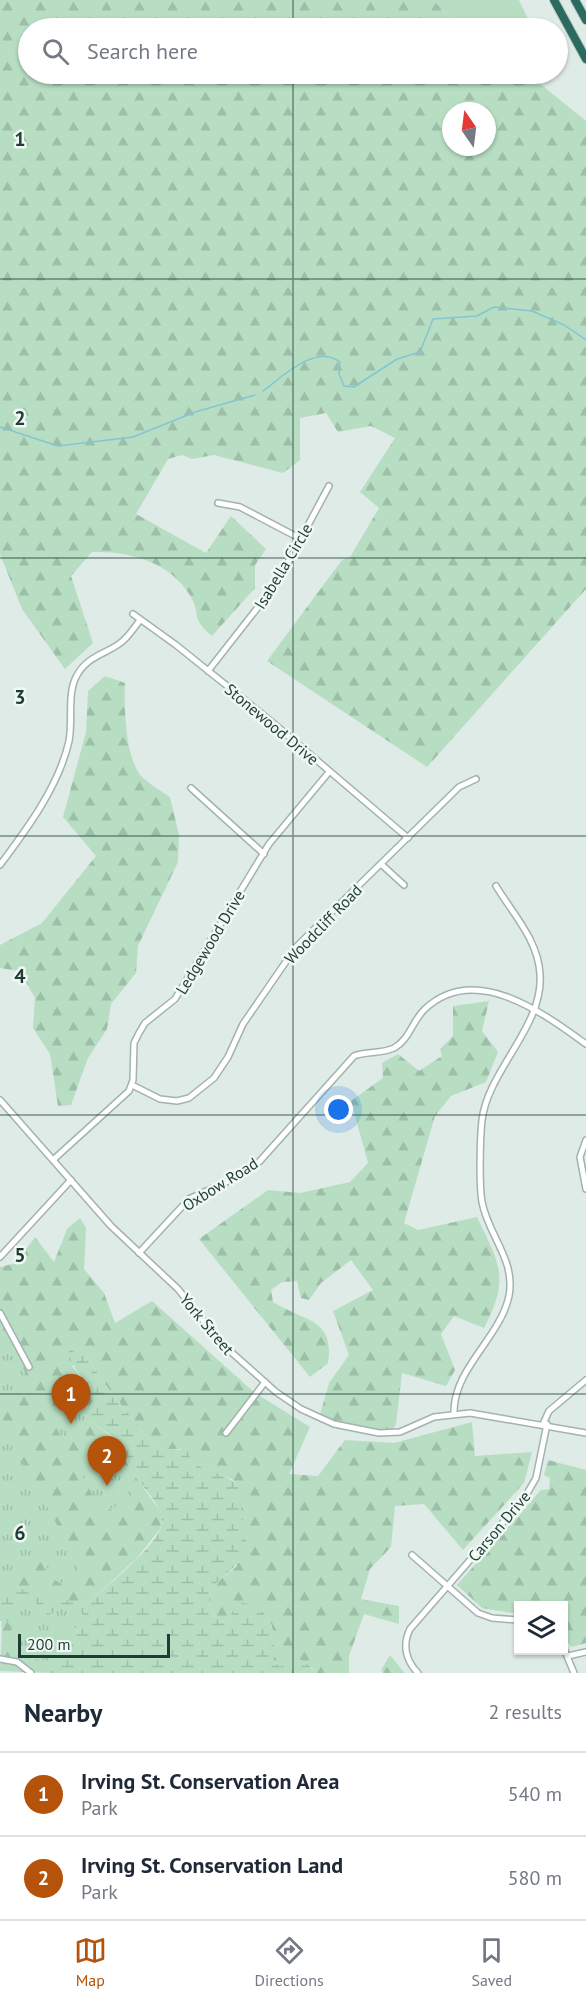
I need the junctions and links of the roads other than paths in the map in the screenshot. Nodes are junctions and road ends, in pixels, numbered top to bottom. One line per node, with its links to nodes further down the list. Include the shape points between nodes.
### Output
1 (554, 0): 3 (highway)
2 (575, 0): 4 (highway)
3 (564, 18)
4 (586, 20)
5 (568, 26): 6 (highway)
6 (586, 59)
7 (329, 486): 9 (street, Isabella Circle)
8 (218, 503): 9 (street, via 240,507)
9 (301, 539): 12 (street, Isabella Circle, via 265,601)
10 (133, 614): 11 (street, Stonewood Drive)
11 (140, 620): 12 (street, Stonewood Drive); 19 (street, via 119,644 92,657 75,680 63,760 37,810)
12 (208, 671): 13 (street, Stonewood Drive)
13 (329, 772): 16 (street, Stonewood Drive); 17 (street, Ledgewood Drive)
14 (476, 779): 16 (street, Woodcliff Road, via 459,787)
15 (191, 788): 17 (street)
16 (408, 838): 18 (street, Woodcliff Road)
17 (264, 854): 24 (street, Ledgewood Drive, via 175,999 139,1032 134,1044)
18 (381, 864): 20 (street); 24 (street, Woodcliff Road, via 288,957 243,1024 222,1069 209,1083 189,1098 177,1101 160,1099)
19 (0, 865)
20 (404, 885)
21 (496, 886): 22 (street, via 526,930 536,955 540,975)
22 (534, 1008): 23 (street, Oxbow Road); 30 (street, Oxbow Road, via 488,992 468,991 437,1000 423,1010 404,1041 391,1050 354,1056 259,1162 189,1199); 36 (street, via 486,1103 482,1120 482,1203 508,1266 508,1298 455,1395)
23 (586, 1044)
24 (132, 1085): 27 (street)
25 (0, 1100): 27 (street, York Street)
26 (586, 1140): 29 (street, via 580,1157)
27 (53, 1160): 28 (street, York Street)
28 (71, 1180): 30 (street, York Street); 31 (street)
29 (586, 1189)
30 (139, 1254): 35 (street, York Street, via 178,1289 227,1349)
31 (0, 1257)
32 (0, 1313): 33 (street)
33 (29, 1367)
34 (586, 1380): 37 (street, via 549,1411)
35 (265, 1382): 36 (street, York Street, via 312,1415 366,1432 400,1432); 38 (street)
36 (454, 1413): 37 (street, York Street)
37 (545, 1424): 39 (street, York Street); 41 (street, Carson Drive, via 531,1488)
38 (226, 1433)
39 (586, 1433)
40 (412, 1555): 41 (street)
41 (448, 1588): 42 (street, via 483,1616); 47 (street, Carson Drive, via 407,1635 408,1658)
42 (514, 1619)
43 (586, 1652): 44 (street)
44 (568, 1656): 48 (street)
45 (0, 1659): 46 (street, via 17,1662)
46 (31, 1673)
47 (418, 1673)
48 (574, 1673)

